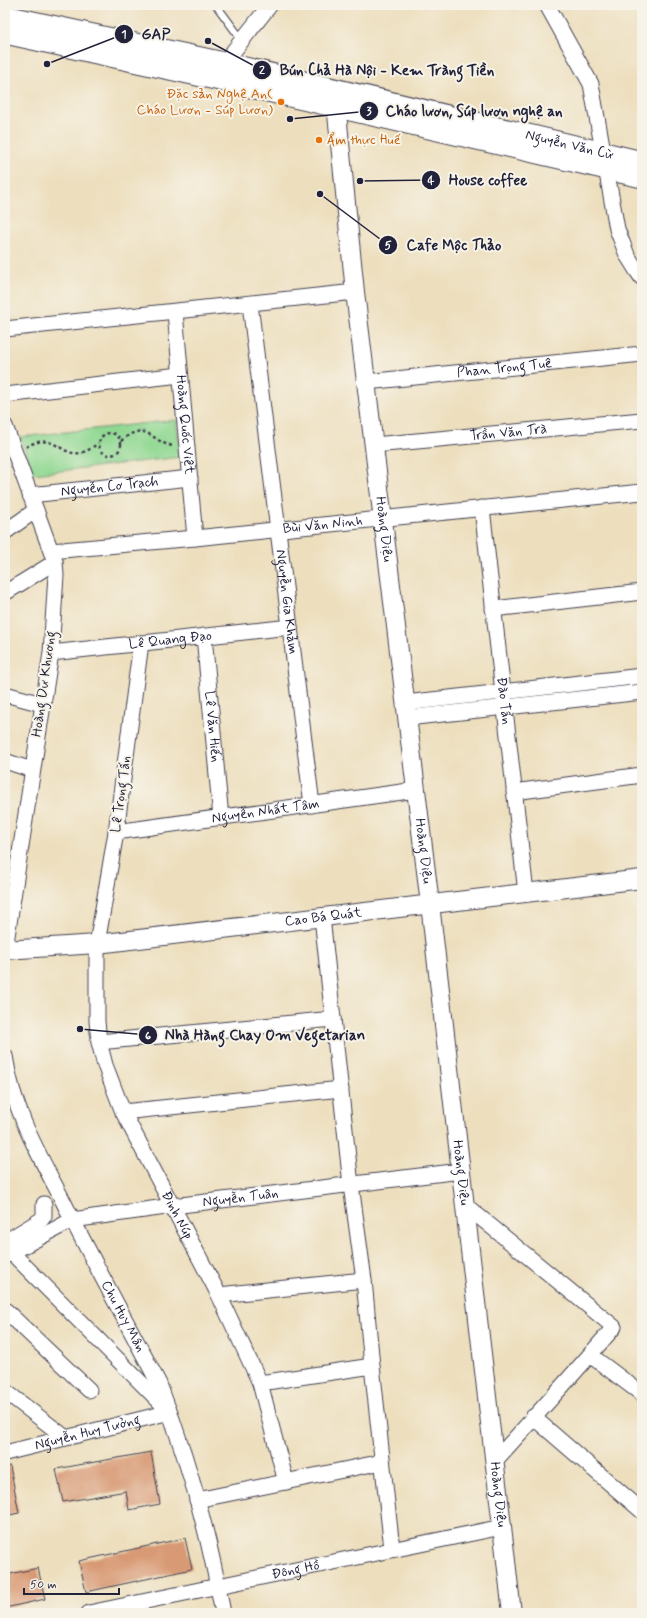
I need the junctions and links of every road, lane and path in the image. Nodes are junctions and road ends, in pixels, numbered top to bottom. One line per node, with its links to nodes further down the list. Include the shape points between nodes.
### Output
1 (216, 5): 6 (lane)
2 (270, 5): 6 (street)
3 (547, 5): 9 (street, via 591,84)
4 (5, 16): 7 (main road, Nguyễn Văn Cừ)
5 (5, 33): 7 (main road, Nguyễn Văn Cừ)
6 (242, 40): 7 (street)
7 (222, 71): 8 (main road, Nguyễn Văn Cừ)
8 (335, 98): 9 (main road, Nguyễn Văn Cừ); 13 (street, Hoàng Diệu)
9 (605, 161): 10 (main road, Nguyễn Văn Cừ); 11 (main road, Nguyễn Văn Cừ); 12 (street, via 617,229 627,255)
10 (642, 162)
11 (642, 177)
12 (642, 278)
13 (355, 292): 14 (street); 19 (street, Hoàng Diệu)
14 (250, 304): 15 (street); 34 (street, Nguyễn Gia Khảm)
15 (175, 312): 16 (street); 18 (street, Hoàng Quốc Việt)
16 (5, 329)
17 (642, 354): 19 (street, Phan Trọng Tuệ)
18 (180, 375): 20 (street); 23 (street, Hoàng Quốc Việt)
19 (366, 382): 26 (street, Hoàng Diệu)
20 (5, 395)
21 (642, 420): 26 (street, Trần Văn Trà)
22 (5, 426): 27 (street, Hoàng Dư Khương)
23 (186, 439): 24 (path, via 172,446 151,434 139,432 132,433); 28 (street, Hoàng Quốc Việt)
24 (121, 441): 25 (path, via 116,435 109,433 102,435); 25 (path, via 120,449 111,455 101,452)
25 (98, 443): 27 (path, via 86,452 75,454 46,441 38,441)
26 (374, 445): 33 (street, Hoàng Diệu)
27 (11, 452): 30 (street, Hoàng Dư Khương)
28 (190, 478): 30 (street, Nguyễn Cơ Trạch); 36 (street, Hoàng Quốc Việt)
29 (642, 492): 31 (street, Bùi Văn Ninh)
30 (30, 495): 32 (street, Hoàng Dư Khương)
31 (482, 508): 33 (street, Bùi Văn Ninh); 40 (street, Đào Tấn)
32 (36, 510): 35 (street); 37 (street, Hoàng Dư Khương)
33 (383, 519): 34 (street, Bùi Văn Ninh); 51 (street, Hoàng Diệu)
34 (278, 530): 36 (street, Bùi Văn Ninh); 41 (street, Nguyễn Gia Khảm)
35 (5, 532)
36 (195, 538): 37 (street, Bùi Văn Ninh)
37 (53, 557): 39 (street); 44 (street, Hoàng Dư Khương, via 56,574)
38 (642, 592): 40 (street)
39 (5, 593)
40 (493, 609): 46 (street, Đào Tấn)
41 (290, 627): 42 (street, Lê Quang Đạo); 57 (street, Nguyễn Gia Khảm)
42 (204, 636): 43 (street, Lê Quang Đạo); 58 (street, Lê Văn Hiến)
43 (141, 643): 44 (street, Lê Quang Đạo); 59 (street, Lê Trọng Tấn)
44 (51, 653): 49 (street, Hoàng Dư Khương)
45 (642, 676): 46 (street)
46 (503, 692): 50 (street, Đào Tấn); 51 (street)
47 (642, 692): 50 (street)
48 (5, 694): 49 (street)
49 (42, 704): 53 (street, Hoàng Dư Khương)
50 (505, 707): 51 (street); 56 (street, Đào Tấn)
51 (406, 710): 55 (street, Hoàng Diệu)
52 (5, 761): 53 (street)
53 (32, 770): 65 (street, Hoàng Dư Khương)
54 (642, 775): 56 (street)
55 (416, 790): 57 (street, Nguyễn Nhất Tâm); 62 (street, Hoàng Diệu)
56 (514, 792): 61 (street, Đào Tấn)
57 (312, 805): 58 (street, Nguyễn Nhất Tâm)
58 (221, 818): 59 (street, Nguyễn Nhất Tâm)
59 (116, 832): 64 (street, Lê Trọng Tấn)
60 (642, 879): 61 (street, Cao Bá Quát)
61 (526, 893): 62 (street, Cao Bá Quát)
62 (430, 904): 63 (street, Cao Bá Quát); 72 (street, Hoàng Diệu)
63 (322, 917): 64 (street, Cao Bá Quát); 66 (street)
64 (97, 944): 65 (street, Cao Bá Quát); 67 (street, Đinh Núp)
65 (5, 950)
66 (333, 1019): 67 (street); 69 (street)
67 (99, 1042): 71 (street, Đinh Núp)
68 (5, 1061): 70 (street, Chu Huy Mân)
69 (341, 1089): 71 (street); 73 (street)
70 (12, 1112): 77 (street, Chu Huy Mân, via 24,1124)
71 (123, 1112): 76 (street, Đinh Núp)
72 (461, 1172): 73 (street, Nguyễn Tuân); 75 (street, Hoàng Diệu)
73 (351, 1184): 76 (street, Nguyễn Tuân); 79 (street)
74 (44, 1204): 78 (street, via 44,1216 41,1220)
75 (465, 1205): 82 (street, via 614,1327); 93 (street, Hoàng Diệu)
76 (173, 1206): 77 (street, Nguyễn Tuân); 80 (street, Đinh Núp)
77 (72, 1220): 78 (street, Nguyễn Tuân); 88 (street, Chu Huy Mân, via 159,1384)
78 (7, 1250): 88 (street)
79 (364, 1280): 80 (street); 83 (street)
80 (219, 1295): 84 (street, Đinh Núp)
81 (5, 1310): 85 (street)
82 (590, 1355): 87 (street); 89 (street)
83 (372, 1366): 84 (street); 92 (street)
84 (260, 1384): 94 (street, Đinh Núp)
85 (89, 1390)
86 (5, 1391): 90 (street)
87 (642, 1394)
88 (170, 1412): 90 (street, Nguyễn Huy Tưởng); 95 (street, Chu Huy Mân, via 180,1437)
89 (534, 1417): 93 (street); 96 (street)
90 (66, 1438): 91 (street, Nguyễn Huy Tưởng)
91 (5, 1453)
92 (382, 1462): 94 (street); 98 (street)
93 (494, 1462): 97 (street, Hoàng Diệu)
94 (286, 1482): 95 (street)
95 (197, 1500): 99 (street, Chu Huy Mân)
96 (642, 1511)
97 (502, 1526): 98 (street, Đông Hồ); 102 (street, Hoàng Diệu)
98 (392, 1549): 99 (street, Đông Hồ)
99 (218, 1586): 100 (street, Đông Hồ); 101 (street, Chu Huy Mân)
100 (90, 1613)
101 (223, 1613)
102 (512, 1613)

